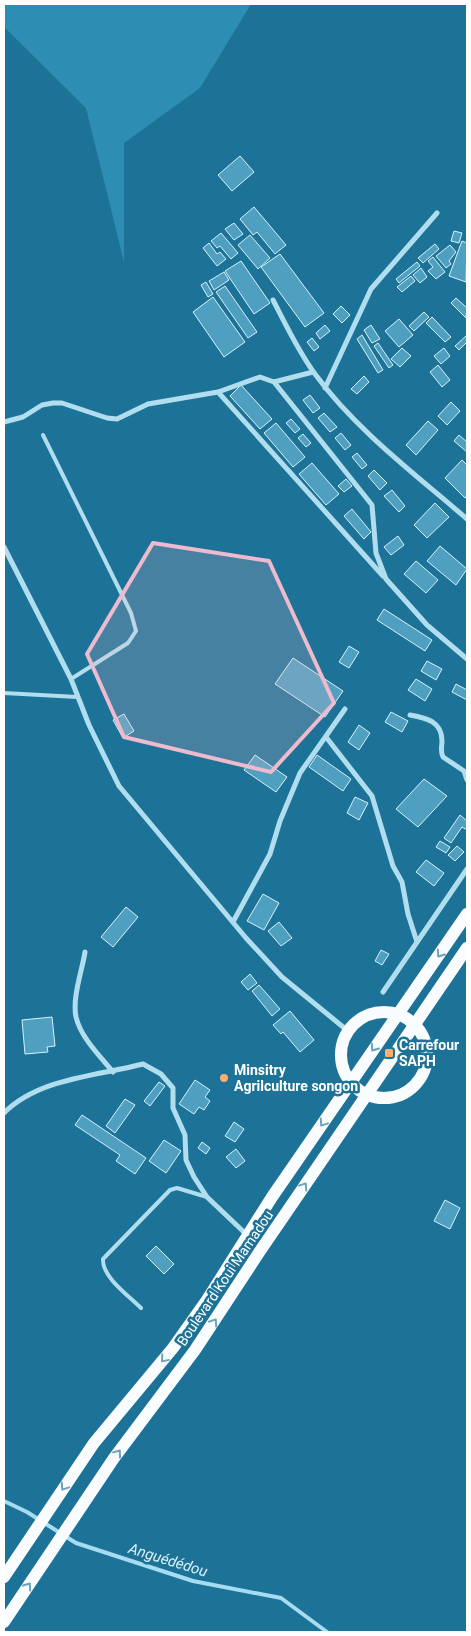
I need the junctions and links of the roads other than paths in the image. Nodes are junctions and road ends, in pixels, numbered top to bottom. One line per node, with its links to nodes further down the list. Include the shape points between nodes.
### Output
1 (437, 213): 5 (street, via 371,289)
2 (273, 300): 3 (street)
3 (313, 372): 4 (street); 5 (street)
4 (274, 382): 6 (street, via 260,376); 11 (street, via 372,505 376,553)
5 (326, 388): 9 (street, via 359,424)
6 (218, 392): 7 (street, via 148,404 117,419 53,403); 11 (street)
7 (4, 422)
8 (43, 435): 13 (lane, via 131,613 136,631 128,643)
9 (467, 519)
10 (4, 547): 13 (street)
11 (386, 579): 12 (street, via 426,625)
12 (467, 659)
13 (71, 679): 15 (street)
14 (4, 693): 15 (lane)
15 (77, 697): 22 (street, via 120,786)
16 (345, 709): 18 (street)
17 (410, 715): 19 (street, via 435,723 440,729 443,757 464,771)
18 (326, 737): 22 (street, via 300,773 270,854); 23 (street, via 372,796 393,866 402,882)
19 (467, 780)
20 (467, 869): 23 (street)
21 (467, 914): 27 (main road, Boulevard Koui Mamadou, one-way to 27)
22 (233, 922): 29 (street, via 282,977)
23 (418, 942): 26 (street)
24 (467, 948): 28 (main road, Boulevard Koui Mamadou)
25 (85, 952): 30 (street, via 76,1017 83,1034)
26 (383, 992)
27 (398, 1014): 28 (main road); 29 (main road, via 370,1014); 31 (main road, Boulevard Koui Mamadou, one-way to 31)
28 (416, 1025): 32 (main road, Boulevard Koui Mamadou); 32 (main road, via 424,1037 427,1052 420,1080 396,1097)
29 (348, 1031): 31 (main road, via 340,1057)
30 (113, 1072): 33 (street, via 48,1086 17,1100); 34 (street, via 143,1064 166,1078 173,1088 173,1108 185,1135 186,1160)
31 (350, 1082): 32 (main road); 35 (main road, Boulevard Koui Mamadou, one-way to 35)
32 (366, 1095): 38 (main road, Boulevard Koui Mamadou, one-way to 32, via 114,1458 195,1350)
33 (4, 1113)
34 (207, 1197): 35 (street); 36 (lane, via 177,1188 170,1190 103,1258 102,1266 107,1274)
35 (247, 1235): 37 (main road, Boulevard Koui Mamadou, one-way to 37, via 173,1348 94,1443)
36 (141, 1308)
37 (4, 1577)
38 (4, 1622)

